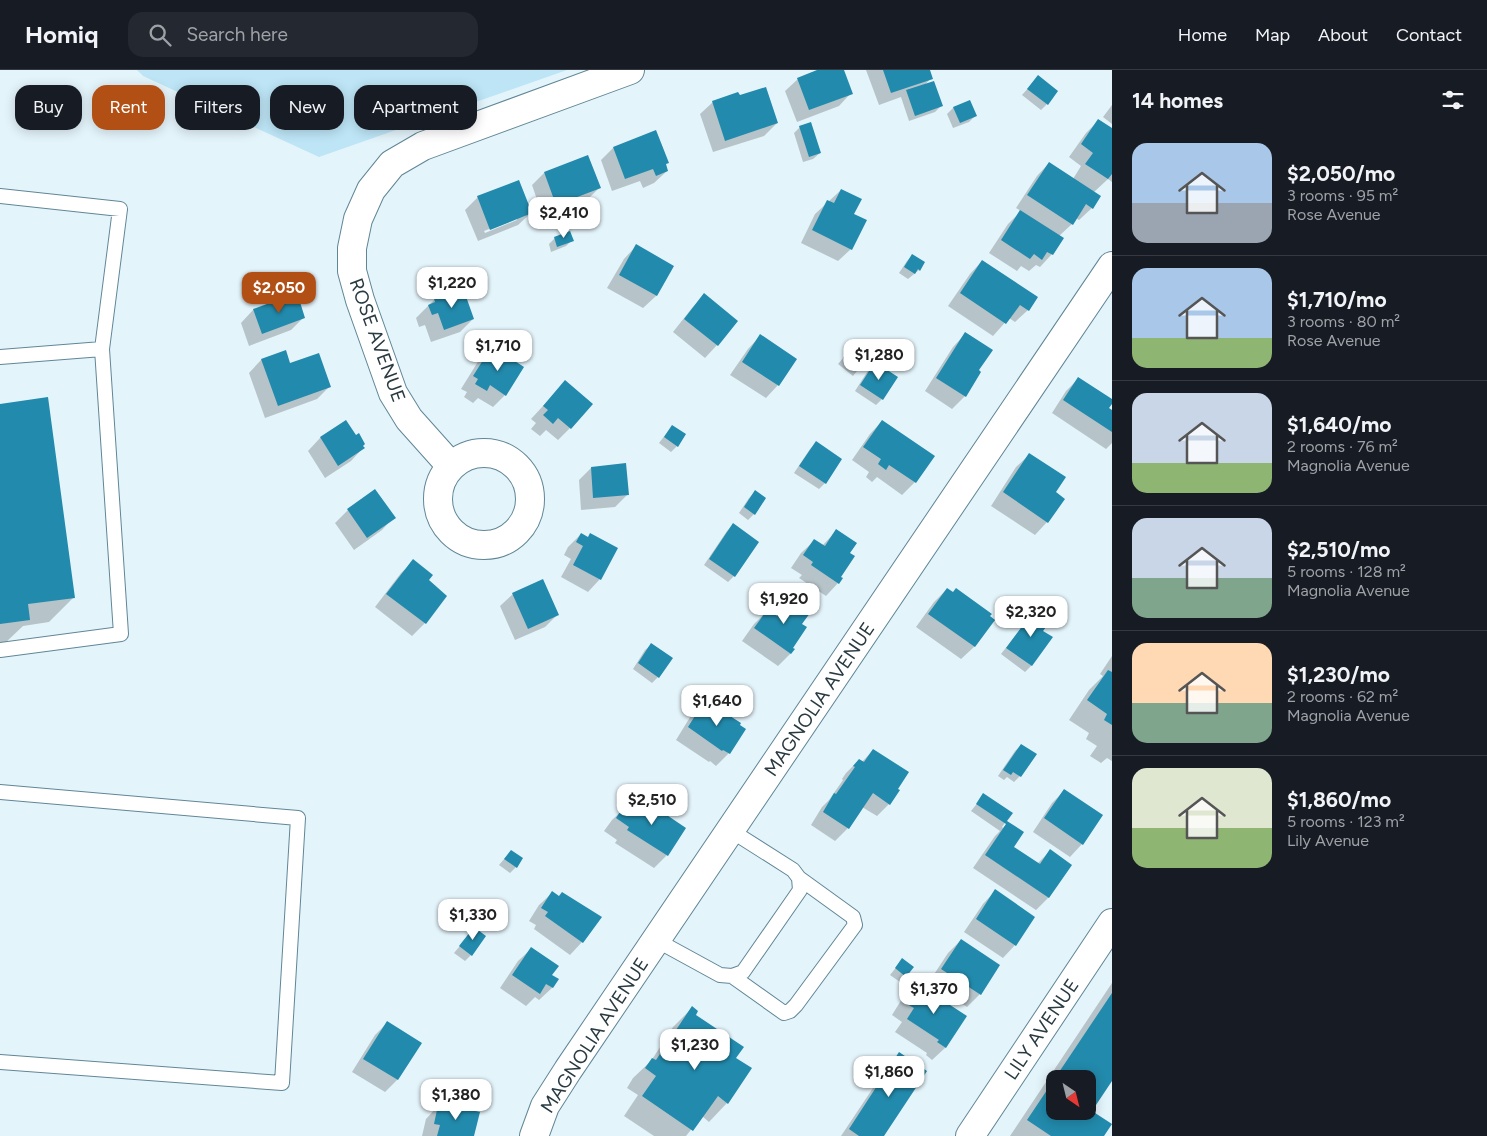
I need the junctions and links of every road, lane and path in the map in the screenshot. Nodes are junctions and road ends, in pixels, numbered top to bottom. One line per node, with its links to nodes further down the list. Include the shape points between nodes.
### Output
1 (630, 70): 6 (street, ROSE AVENUE, via 423,146 392,164 372,190 358,219 352,248 352,271 393,393 409,419)
2 (0, 196): 4 (lane, via 120,208)
3 (1112, 266): 9 (street, MAGNOLIA AVENUE)
4 (102, 349): 5 (lane); 7 (lane, via 121,634)
5 (0, 357)
6 (451, 466)
7 (0, 650)
8 (0, 792): 14 (lane, via 298,818 282,1082)
9 (730, 830): 10 (lane, via 793,870); 12 (street, MAGNOLIA AVENUE)
10 (799, 878): 13 (lane, via 800,890 743,972); 13 (lane, via 853,916 855,925 790,1011 784,1013)
11 (1112, 923): 16 (street, LILY AVENUE)
12 (656, 940): 13 (lane, via 720,975); 15 (street, MAGNOLIA AVENUE, via 544,1106)
13 (732, 976)
14 (0, 1062)
15 (534, 1136)
16 (970, 1136)

